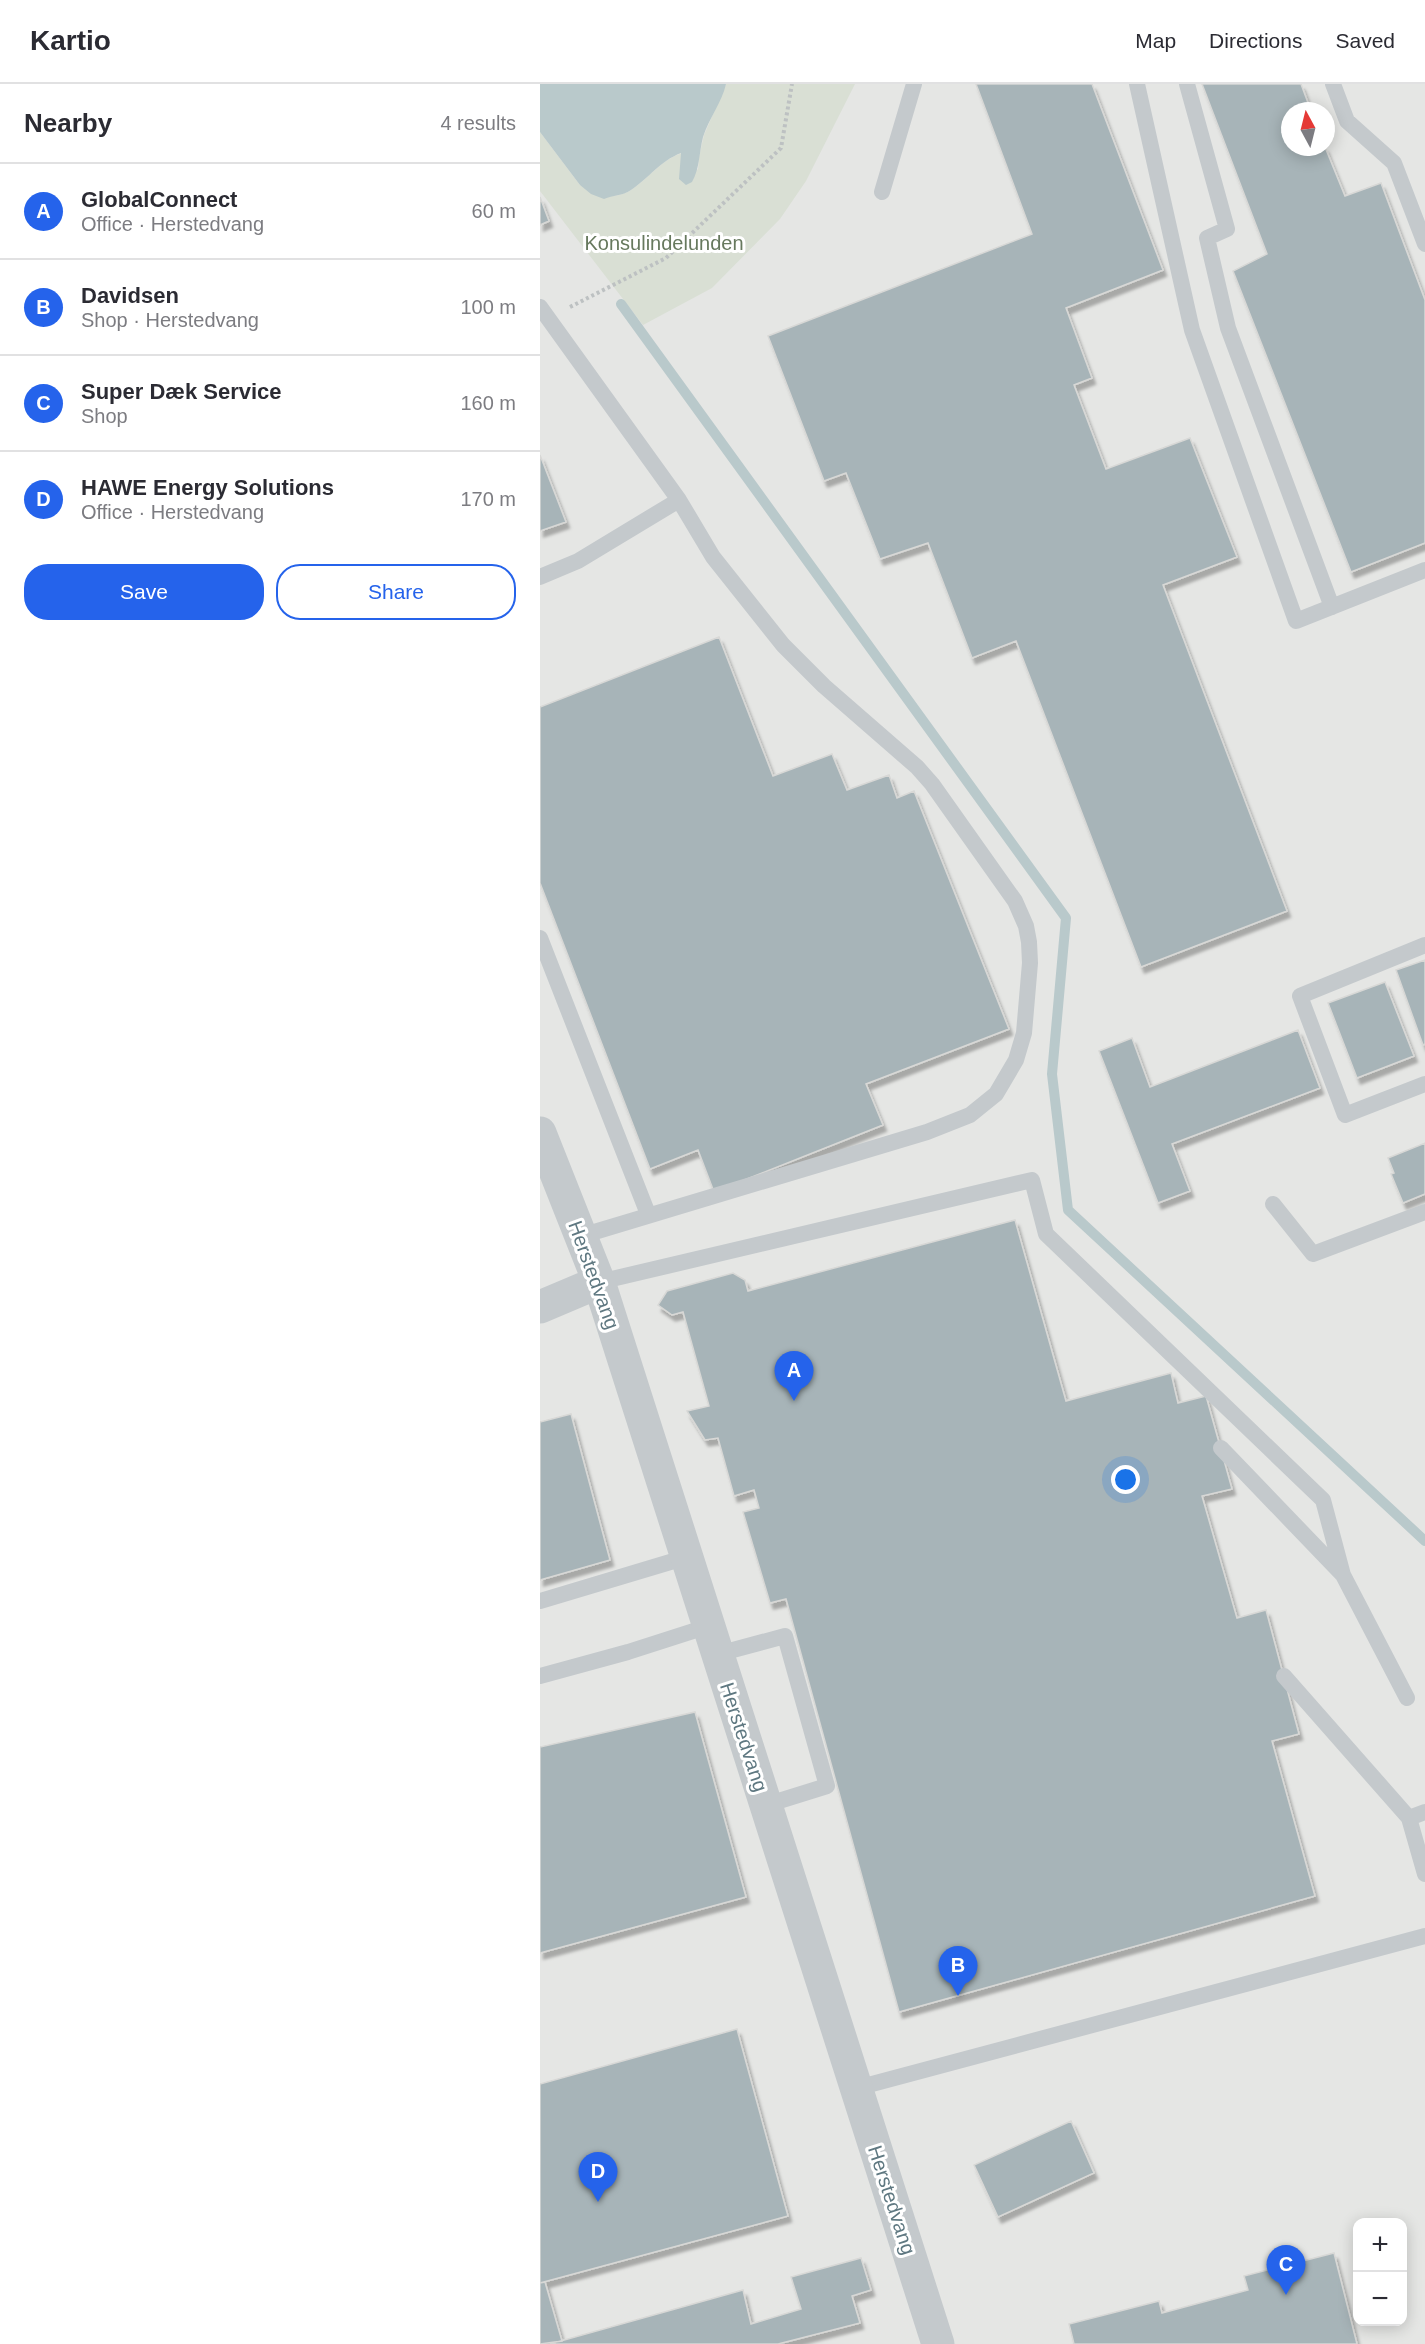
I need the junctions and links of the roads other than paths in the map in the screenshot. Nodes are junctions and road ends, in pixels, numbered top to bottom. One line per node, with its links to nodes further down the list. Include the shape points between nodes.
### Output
1 (914, 84): 5 (lane)
2 (1137, 84): 11 (lane, via 1192,330 1296,621)
3 (1187, 84): 11 (lane, via 1227,229 1207,238 1228,328)
4 (1333, 84): 6 (lane, via 1347,121 1394,163)
5 (882, 192)
6 (1425, 244)
7 (544, 313): 8 (lane)
8 (679, 500): 10 (lane, via 578,561); 18 (lane, via 713,557 783,645 932,784 1015,902 1026,926 1030,963 1024,1033 1016,1060 996,1094 970,1114 927,1132)
9 (1425, 570): 11 (lane)
10 (540, 577)
11 (1332, 607)
12 (540, 938): 18 (lane)
13 (1425, 945): 14 (lane, via 1300,996 1346,1115)
14 (1425, 1084)
15 (540, 1133): 19 (street, Herstedvang)
16 (1273, 1204): 17 (lane, via 1313,1254)
17 (1425, 1212)
18 (648, 1215): 19 (lane)
19 (581, 1236): 20 (street, Herstedvang)
20 (599, 1282): 21 (street); 23 (street, Herstedvang); 24 (lane, via 1032,1180 1046,1234 1323,1500)
21 (540, 1307)
22 (1221, 1448): 24 (lane)
23 (687, 1557): 25 (lane); 26 (street, Herstedvang)
24 (1343, 1575): 29 (lane)
25 (540, 1601)
26 (714, 1640): 27 (lane, via 628,1652); 30 (street, Herstedvang); 30 (lane, via 785,1636 827,1786)
27 (540, 1676)
28 (1284, 1676): 31 (lane)
29 (1407, 1698)
30 (766, 1805): 34 (street, Herstedvang)
31 (1417, 1815): 32 (lane)
32 (1425, 1874)
33 (1425, 1936): 34 (lane)
34 (857, 2088): 35 (street, Herstedvang)
35 (933, 2343)

